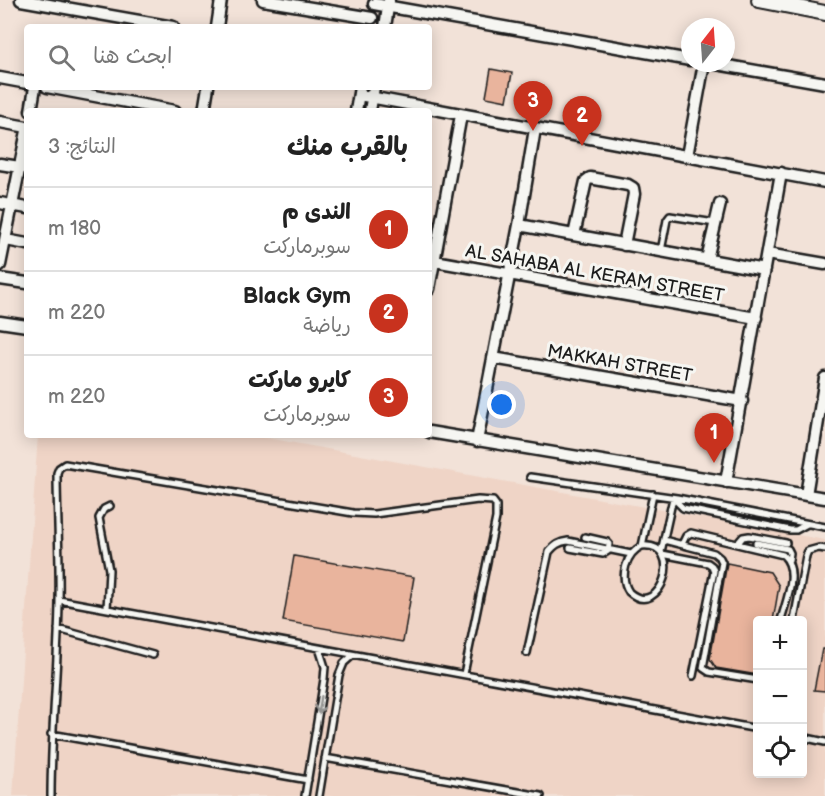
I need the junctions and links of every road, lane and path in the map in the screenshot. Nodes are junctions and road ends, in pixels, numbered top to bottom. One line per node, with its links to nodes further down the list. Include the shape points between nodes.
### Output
1 (21, 0): 11 (street)
2 (220, 0): 12 (street)
3 (263, 0): 10 (street)
4 (759, 0): 9 (main road)
5 (808, 0): 8 (main road)
6 (374, 2): 7 (street); 10 (street)
7 (389, 3): 13 (street); 14 (street)
8 (825, 3)
9 (825, 13)
10 (371, 22)
11 (156, 24)
12 (217, 24)
13 (386, 24)
14 (681, 58)
15 (735, 67): 19 (street)
16 (702, 72): 34 (street)
17 (0, 78): 18 (street)
18 (24, 82)
19 (825, 82)
20 (34, 90): 25 (street)
21 (63, 90): 26 (street)
22 (208, 90): 27 (street)
23 (359, 91): 24 (street); 28 (street)
24 (374, 92): 29 (street); 30 (street)
25 (32, 108)
26 (159, 108)
27 (204, 108)
28 (356, 108)
29 (371, 108)
30 (460, 115): 33 (street); 52 (street)
31 (0, 122): 32 (street)
32 (24, 128)
33 (535, 129): 34 (street); 44 (street)
34 (687, 156): 37 (street)
35 (0, 164): 36 (street)
36 (23, 168): 41 (street)
37 (781, 173): 38 (street); 50 (street)
38 (825, 182)
39 (0, 203): 41 (street)
40 (720, 204): 43 (street)
41 (13, 205): 42 (street); 46 (street)
42 (24, 207)
43 (716, 223): 49 (lane, via 670,216); 51 (street)
44 (519, 225): 45 (street); 56 (street)
45 (574, 235): 48 (street); 48 (street, via 586,181 591,178 628,185 634,194)
46 (6, 240): 47 (street); 54 (street)
47 (24, 243)
48 (624, 245): 49 (street)
49 (661, 251): 51 (street)
50 (767, 255): 53 (street); 55 (street)
51 (707, 259): 55 (street)
52 (432, 261): 56 (street, AL SAHABA AL KERAM STREET)
53 (825, 264)
54 (0, 265)
55 (764, 270): 59 (street)
56 (509, 274): 59 (street, AL SAHABA AL KERAM STREET); 62 (street)
57 (0, 279): 58 (street)
58 (24, 283)
59 (756, 318): 64 (street)
60 (0, 322): 61 (street)
61 (24, 326)
62 (493, 358): 64 (street, MAKKAH STREET); 66 (street)
63 (825, 378): 70 (street)
64 (742, 401): 68 (street)
65 (432, 433): 66 (street)
66 (477, 441): 68 (street)
67 (530, 477): 69 (lane)
68 (726, 482): 70 (street)
69 (653, 494): 71 (lane); 82 (lane)
70 (806, 495): 72 (street)
71 (675, 498): 74 (lane); 74 (lane, via 683,508 779,528 796,530); 77 (lane)
72 (825, 498)
73 (110, 506): 90 (lane, via 99,518 110,570)
74 (807, 524): 75 (lane)
75 (825, 527)
76 (585, 537): 85 (lane, via 607,542)
77 (664, 540): 80 (lane); 86 (lane)
78 (756, 543): 88 (lane, via 788,549)
79 (786, 543): 81 (lane, via 749,536)
80 (682, 544): 81 (lane, via 691,534); 100 (lane, via 714,553 722,562 703,668)
81 (737, 544): 88 (lane, via 776,552)
82 (642, 546): 86 (lane); 87 (lane)
83 (570, 548): 85 (lane, via 603,554)
84 (825, 549): 92 (lane, via 808,551)
85 (609, 550): 87 (lane); 95 (lane, via 561,542 549,552)
86 (662, 553): 87 (lane, via 666,567 660,589 642,598 633,595 624,583); 99 (lane, via 708,563 714,571)
87 (631, 554)
88 (789, 560): 91 (lane, via 792,575)
89 (59, 600): 90 (lane); 93 (lane); 98 (lane, via 57,473 65,464 352,513 374,514 486,499 493,501 497,512)
90 (107, 609): 94 (lane)
91 (783, 616)
92 (795, 616)
93 (58, 629): 96 (lane); 102 (lane)
94 (319, 648): 97 (lane); 106 (lane, one-way to 106, via 325,668)
95 (527, 653)
96 (153, 655)
97 (353, 655): 98 (lane); 105 (lane, via 339,675)
98 (465, 674): 101 (lane)
99 (693, 676)
100 (753, 679)
101 (753, 728)
102 (51, 734): 106 (lane); 107 (lane)
103 (807, 738): 104 (lane)
104 (825, 742)
105 (325, 758): 109 (lane); 110 (lane)
106 (308, 780): 108 (lane)
107 (51, 796)
108 (305, 796)
109 (319, 796)
110 (541, 796)

